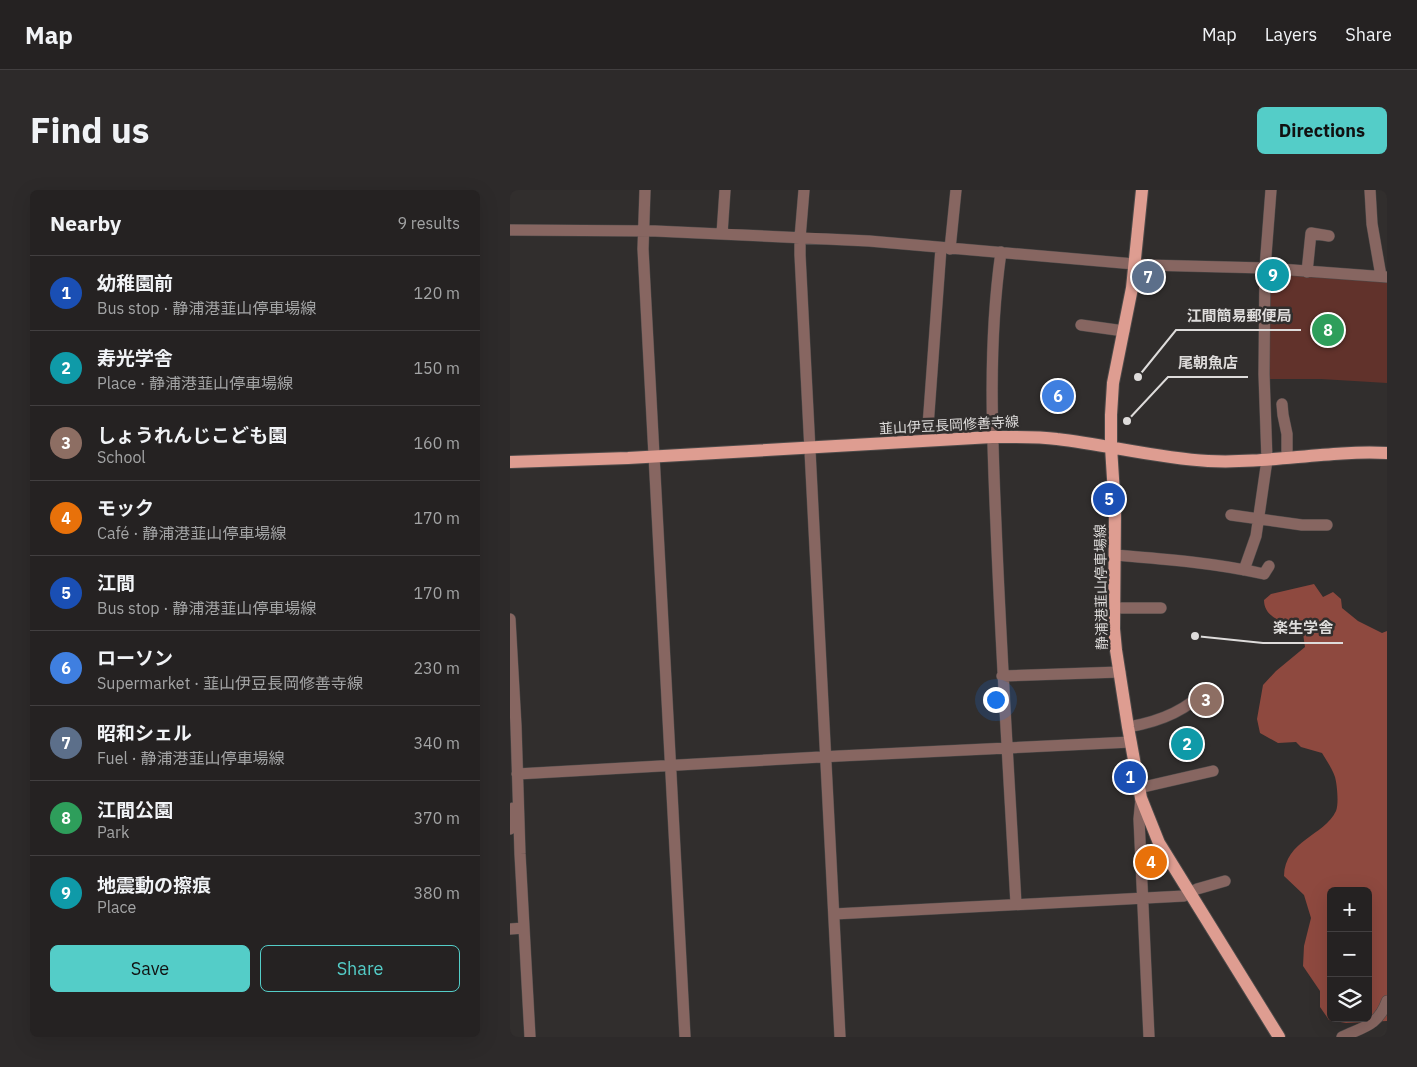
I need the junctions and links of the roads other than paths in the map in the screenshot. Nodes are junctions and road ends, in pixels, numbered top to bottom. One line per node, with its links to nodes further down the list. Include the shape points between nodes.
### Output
1 (645, 190): 9 (street)
2 (725, 190): 10 (street)
3 (804, 190): 12 (street)
4 (956, 190): 13 (street)
5 (1142, 190): 15 (main road, 静浦港韮山停車場線)
6 (1271, 190): 16 (street)
7 (1370, 190): 18 (street, via 1372,224)
8 (510, 230): 9 (street)
9 (643, 230): 10 (street); 27 (street)
10 (722, 234): 12 (street)
11 (1329, 236): 17 (street, via 1311,233)
12 (800, 238): 13 (street); 25 (street)
13 (946, 248): 14 (street); 23 (street)
14 (1001, 252): 15 (street); 22 (street, via 993,343)
15 (1135, 263): 16 (street); 20 (main road, 静浦港韮山停車場線)
16 (1265, 268): 17 (street); 29 (street)
17 (1307, 272): 18 (street)
18 (1384, 277)
19 (1081, 325): 20 (street)
20 (1124, 331): 24 (main road, 静浦港韮山停車場線, via 1112,395)
21 (1282, 404): 28 (street)
22 (992, 437): 23 (main road, 韮山伊豆長岡修善寺線); 24 (main road, 韮山伊豆長岡修善寺線, via 1043,438); 41 (street)
23 (927, 440): 25 (main road, 韮山伊豆長岡修善寺線)
24 (1111, 447): 29 (main road, 韮山伊豆長岡修善寺線, via 1183,459); 34 (main road, 静浦港韮山停車場線, via 1116,510)
25 (810, 448): 27 (main road, 韮山伊豆長岡修善寺線); 47 (street)
26 (1387, 453): 28 (main road, 韮山伊豆長岡修善寺線)
27 (653, 457): 30 (main road, 韮山伊豆長岡修善寺線); 48 (street)
28 (1287, 458): 29 (main road, 韮山伊豆長岡修善寺線)
29 (1267, 460): 32 (street)
30 (510, 462)
31 (1231, 515): 32 (street)
32 (1258, 519): 33 (street); 36 (street, via 1256,536)
33 (1327, 525)
34 (1115, 554): 36 (street); 37 (main road, 静浦港韮山停車場線)
35 (1270, 566): 36 (street, via 1264,574)
36 (1244, 570)
37 (1114, 608): 38 (street); 40 (main road, 静浦港韮山停車場線)
38 (1161, 608)
39 (510, 619): 43 (street)
40 (1120, 672): 41 (street); 44 (main road, 静浦港韮山停車場線)
41 (1002, 676): 46 (street)
42 (1207, 688): 44 (street, via 1169,716)
43 (512, 702): 50 (street)
44 (1128, 727): 45 (main road, 静浦港韮山停車場線)
45 (1131, 742): 46 (street); 51 (main road, 静浦港韮山停車場線)
46 (1007, 748): 47 (street); 57 (street)
47 (825, 757): 48 (street); 58 (street)
48 (670, 765): 50 (street); 63 (street)
49 (1213, 771): 51 (street)
50 (518, 776): 52 (street, via 513,787); 53 (street)
51 (1140, 793): 55 (main road, 静浦港韮山停車場線, via 1159,843); 56 (street)
52 (510, 829)
53 (515, 853): 60 (street)
54 (1225, 881): 55 (street)
55 (1190, 893): 56 (street); 66 (main road, 静浦港韮山停車場線)
56 (1142, 897): 57 (street); 65 (street)
57 (1016, 904): 58 (street)
58 (834, 914): 64 (street)
59 (510, 928): 60 (street)
60 (524, 928): 62 (street)
61 (1387, 1001): 67 (street, via 1377,1020)
62 (530, 1037)
63 (685, 1037)
64 (840, 1037)
65 (1149, 1037)
66 (1279, 1037)
67 (1342, 1037)

